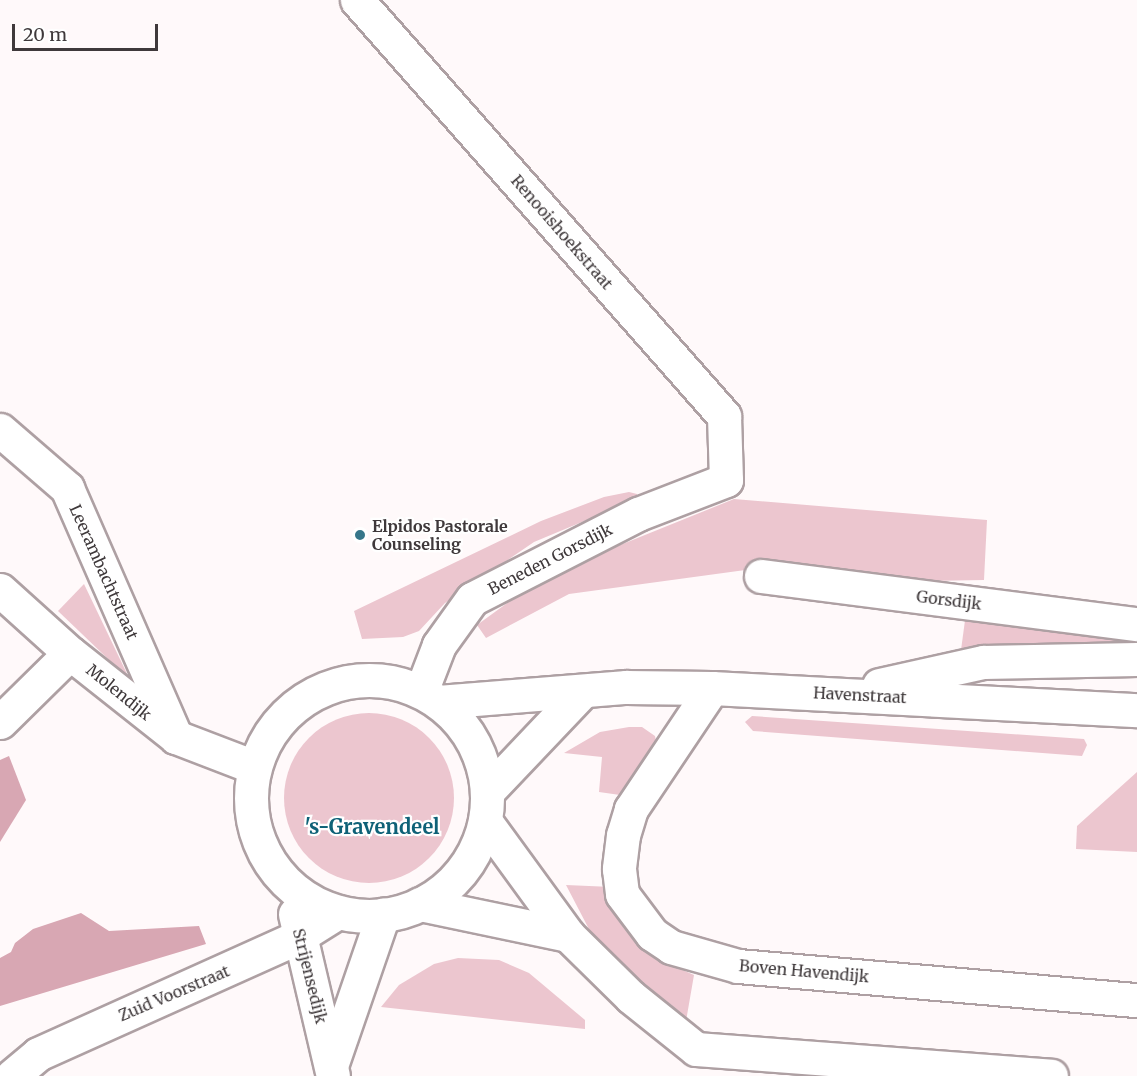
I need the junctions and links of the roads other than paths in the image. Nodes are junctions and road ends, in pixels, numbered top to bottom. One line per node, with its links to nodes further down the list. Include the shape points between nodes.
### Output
1 (357, 0): 3 (street, Renooishoekstraat, via 724,416)
2 (0, 430): 15 (street, Leerambachtstraat, via 67,488)
3 (726, 480): 12 (street, Beneden Gorsdijk, via 638,514 472,599 439,645)
4 (761, 576): 6 (street, Gorsdijk)
5 (0, 590): 7 (street, Molendijk)
6 (1137, 624)
7 (70, 653): 14 (street); 15 (street, Molendijk)
8 (1137, 659): 11 (street, via 982,662)
9 (712, 688): 10 (street, Havenstraat); 11 (street, Havenstraat); 24 (street, Boven Havendijk, via 631,809 623,835 619,869 622,894 652,934 671,947 738,966)
10 (583, 691): 12 (street, Havenstraat); 17 (street)
11 (843, 693): 13 (street, Havenstraat)
12 (430, 697): 16 (street, via 391,682 360,680 320,690 285,714 261,748); 17 (street, via 473,741)
13 (1137, 710)
14 (0, 722)
15 (176, 737): 16 (street, Molendijk)
16 (254, 767): 18 (street, via 250,805 253,823 267,858)
17 (486, 807): 19 (street, via 469,861 439,893); 22 (street)
18 (291, 887): 20 (street); 23 (street, Strijensedijk)
19 (420, 904): 21 (street); 22 (street)
20 (338, 912): 21 (street); 23 (street, Zuid Voorstraat)
21 (383, 915): 26 (street, Strijensedijk)
22 (568, 935): 25 (street)
23 (298, 937): 26 (street, Strijensedijk); 27 (street, Zuid Voorstraat, via 38,1054)
24 (1137, 1000)
25 (700, 1062): 28 (street)
26 (333, 1070)
27 (12, 1076)
28 (1051, 1076)

